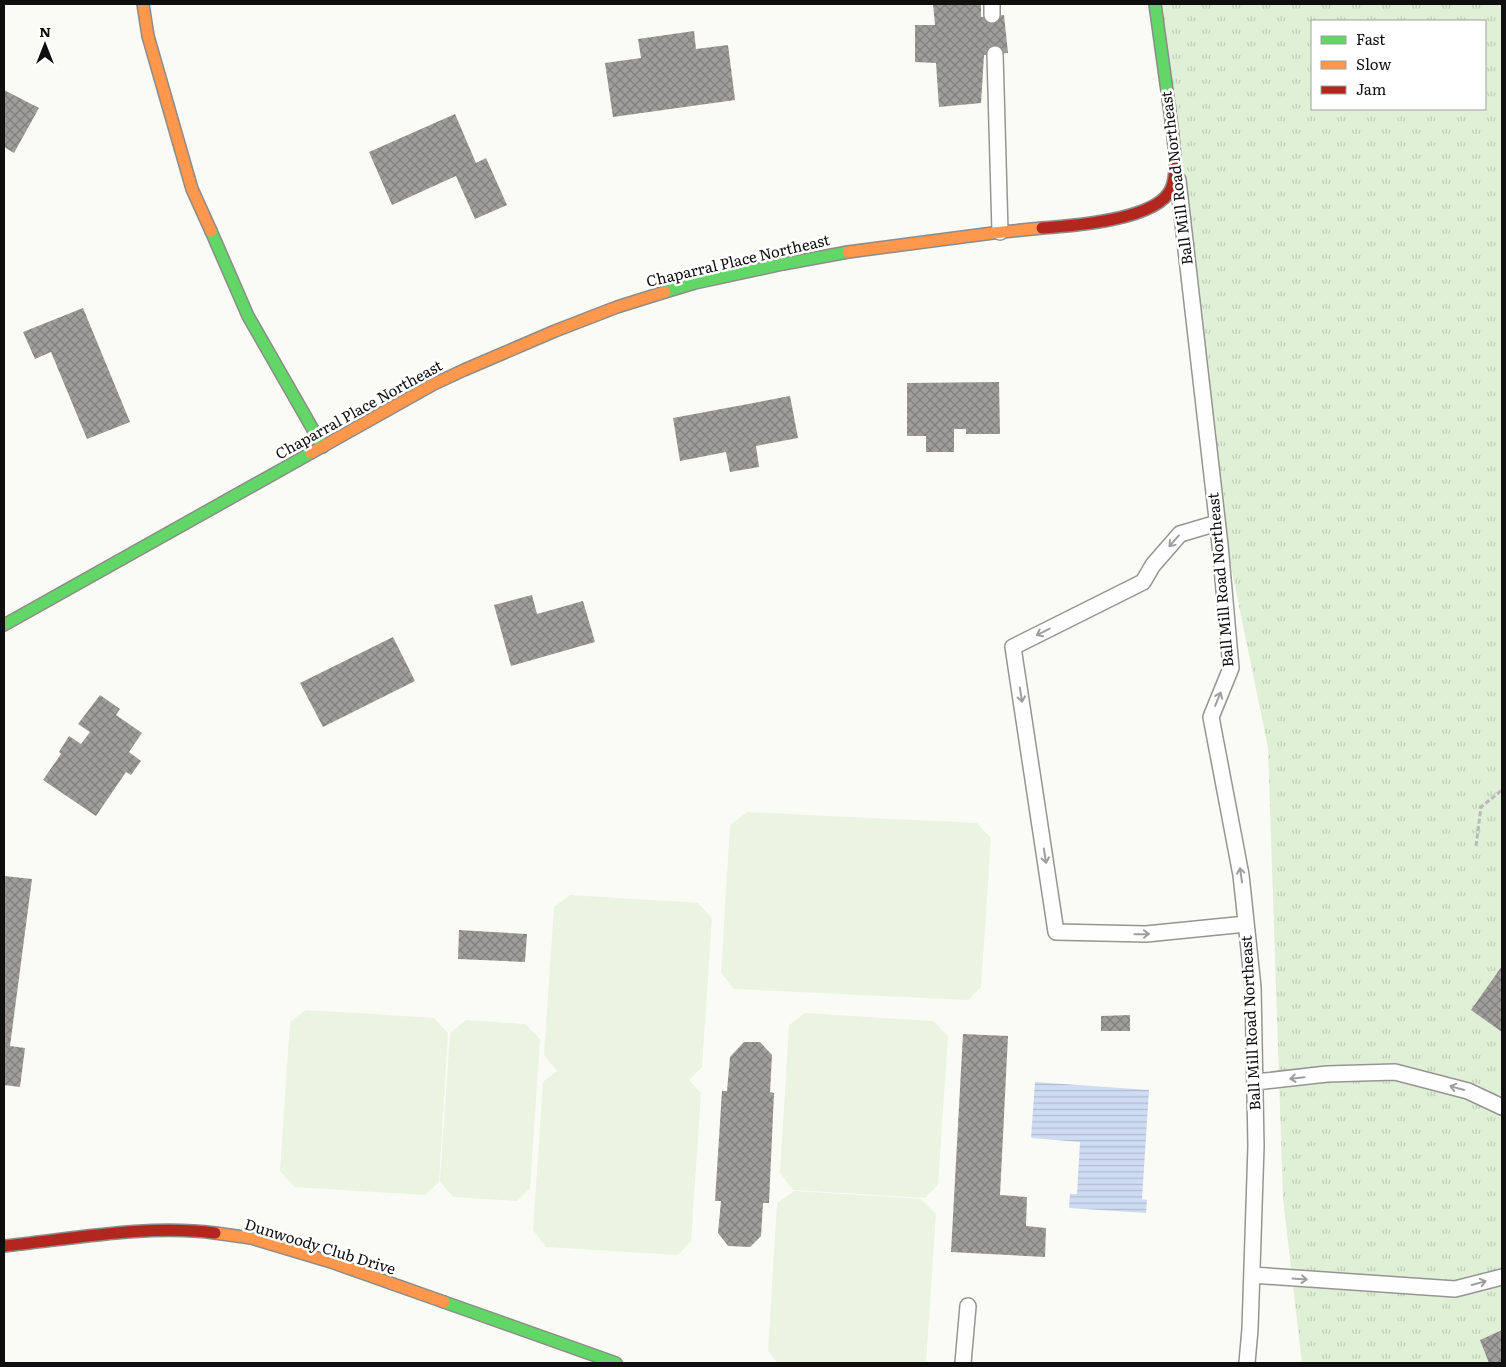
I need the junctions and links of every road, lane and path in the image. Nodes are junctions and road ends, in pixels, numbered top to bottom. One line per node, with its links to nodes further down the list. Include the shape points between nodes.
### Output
1 (143, 4): 6 (street, via 148,36 192,189 248,316)
2 (1155, 4): 4 (street, Ball Mill Road Northeast)
3 (995, 54): 5 (lane)
4 (1174, 143): 5 (street, Chaparral Place Northeast, via 1175,177 1170,190 1157,204 1143,212 1115,220); 7 (lane, Ball Mill Road Northeast)
5 (1000, 232): 6 (street, Chaparral Place Northeast, via 825,255 682,286 593,314 434,384)
6 (323, 447): 8 (street, Chaparral Place Northeast)
7 (1217, 523): 11 (lane, Ball Mill Road Northeast, one-way to 7, via 1241,875 1211,717 1231,668); 11 (lane, one-way to 11, via 1180,534 1143,582 1013,647 1056,932 1146,934)
8 (4, 625)
9 (1502, 790): 10 (path, via 1481,807)
10 (1476, 846)
11 (1246, 924): 12 (lane, Ball Mill Road Northeast, via 1253,987)
12 (1256, 1082): 13 (lane, one-way to 12, via 1468,1091 1395,1072 1327,1074); 15 (lane, Ball Mill Road Northeast)
13 (1502, 1107)
14 (4, 1246): 18 (street, Dunwoody Club Drive, via 143,1231 200,1231 251,1238 330,1262)
15 (1252, 1275): 16 (lane, one-way to 16, via 1455,1289); 20 (lane, Ball Mill Road Northeast)
16 (1502, 1277)
17 (968, 1306): 19 (lane)
18 (616, 1363)
19 (963, 1363)
20 (1248, 1363)

